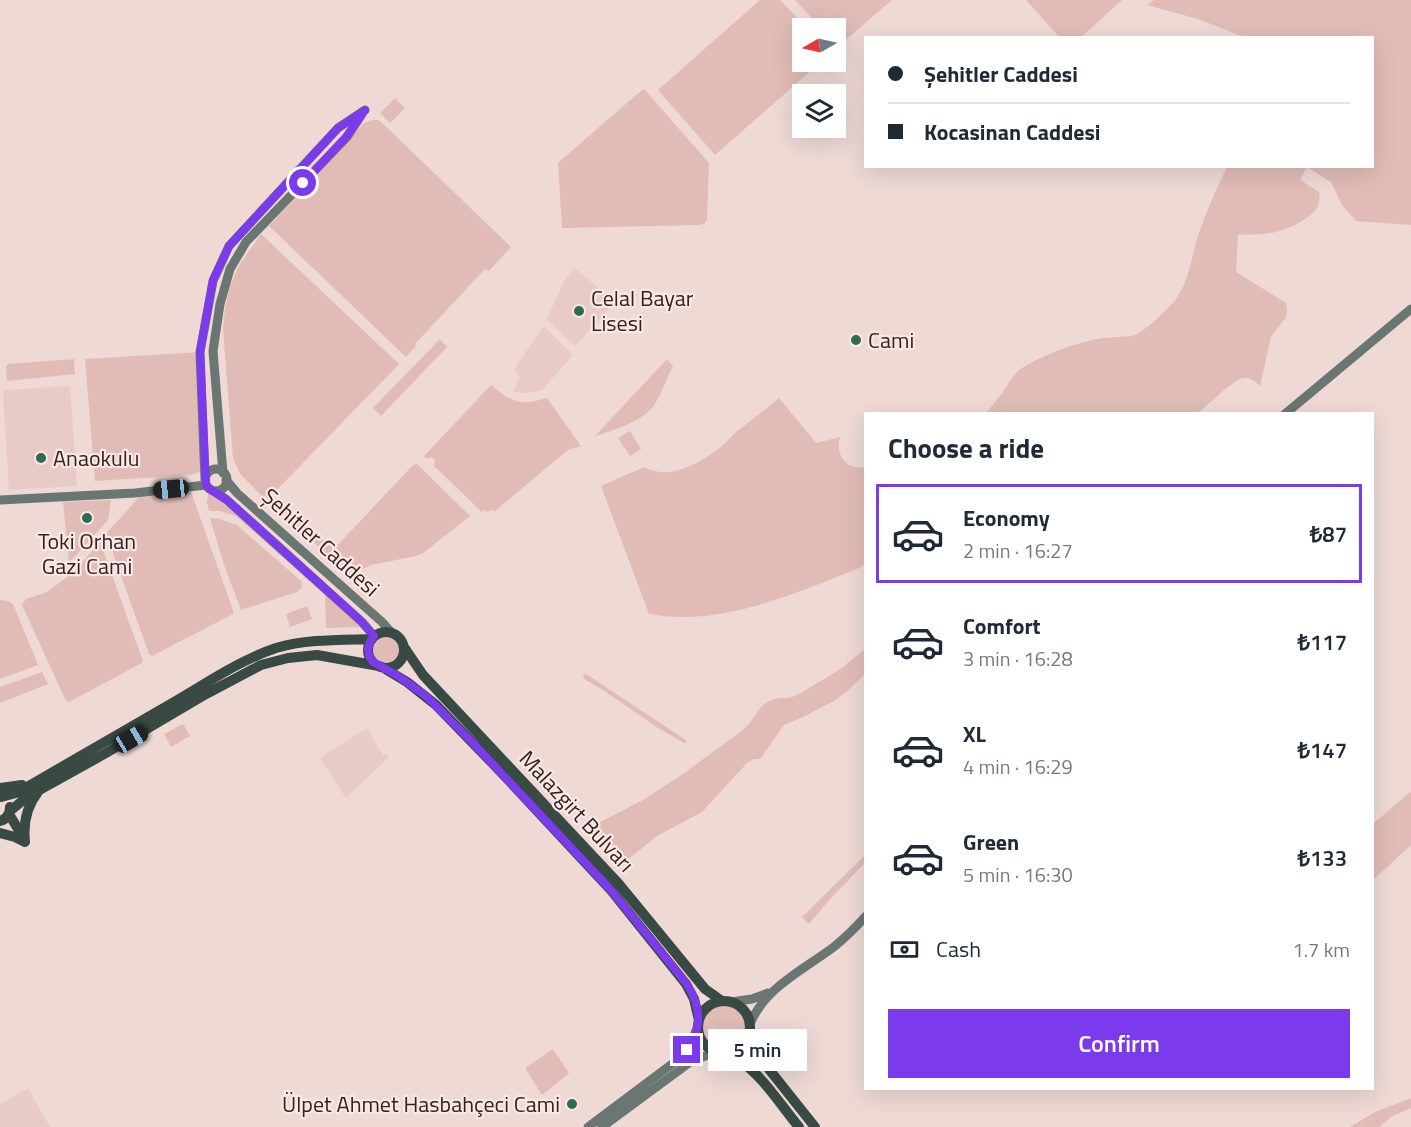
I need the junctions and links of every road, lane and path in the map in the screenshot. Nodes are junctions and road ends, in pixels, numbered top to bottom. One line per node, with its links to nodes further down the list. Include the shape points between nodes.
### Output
1 (1411, 309): 2 (street)
2 (1287, 412)
3 (225, 477): 4 (street, via 221,489); 4 (street, via 213,470 207,474); 4 (street, via 213,351 230,269 246,242 346,137 365,110 338,128 229,246 213,280 200,352); 6 (street, Şehitler Caddesi, via 237,493)
4 (208, 485): 5 (street); 7 (street, Şehitler Caddesi, via 362,622)
5 (0, 500)
6 (391, 632): 7 (highway); 8 (highway)
7 (373, 638): 9 (highway, via 369,652); 10 (highway, via 314,641 259,655)
8 (404, 647): 9 (highway, via 398,663 389,668); 18 (highway, Malazgirt Bulvarı, via 423,675 618,883 705,989)
9 (380, 666): 10 (highway, via 317,655 288,657 261,665 106,753); 19 (highway, Malazgirt Bulvarı, via 436,705 610,889 687,984)
10 (38, 786): 11 (highway); 12 (highway); 15 (highway, via 27,814)
11 (0, 794): 12 (highway, via 8,802)
12 (5, 818): 14 (highway); 15 (highway)
13 (0, 833): 14 (highway)
14 (15, 837): 15 (highway)
15 (26, 842)
16 (864, 918): 17 (street, via 837,944)
17 (773, 991): 18 (street, via 752,999); 20 (street, via 759,1007)
18 (727, 1001): 19 (highway, via 709,1005); 20 (highway, via 746,1012)
19 (699, 1022): 21 (highway, via 703,1042); 22 (street, via 684,1054)
20 (750, 1027): 21 (highway, via 740,1048); 25 (highway, via 768,1068)
21 (720, 1053): 23 (street, via 693,1060); 24 (highway, via 753,1070)
22 (588, 1127)
23 (602, 1127)
24 (800, 1127)
25 (815, 1127)

